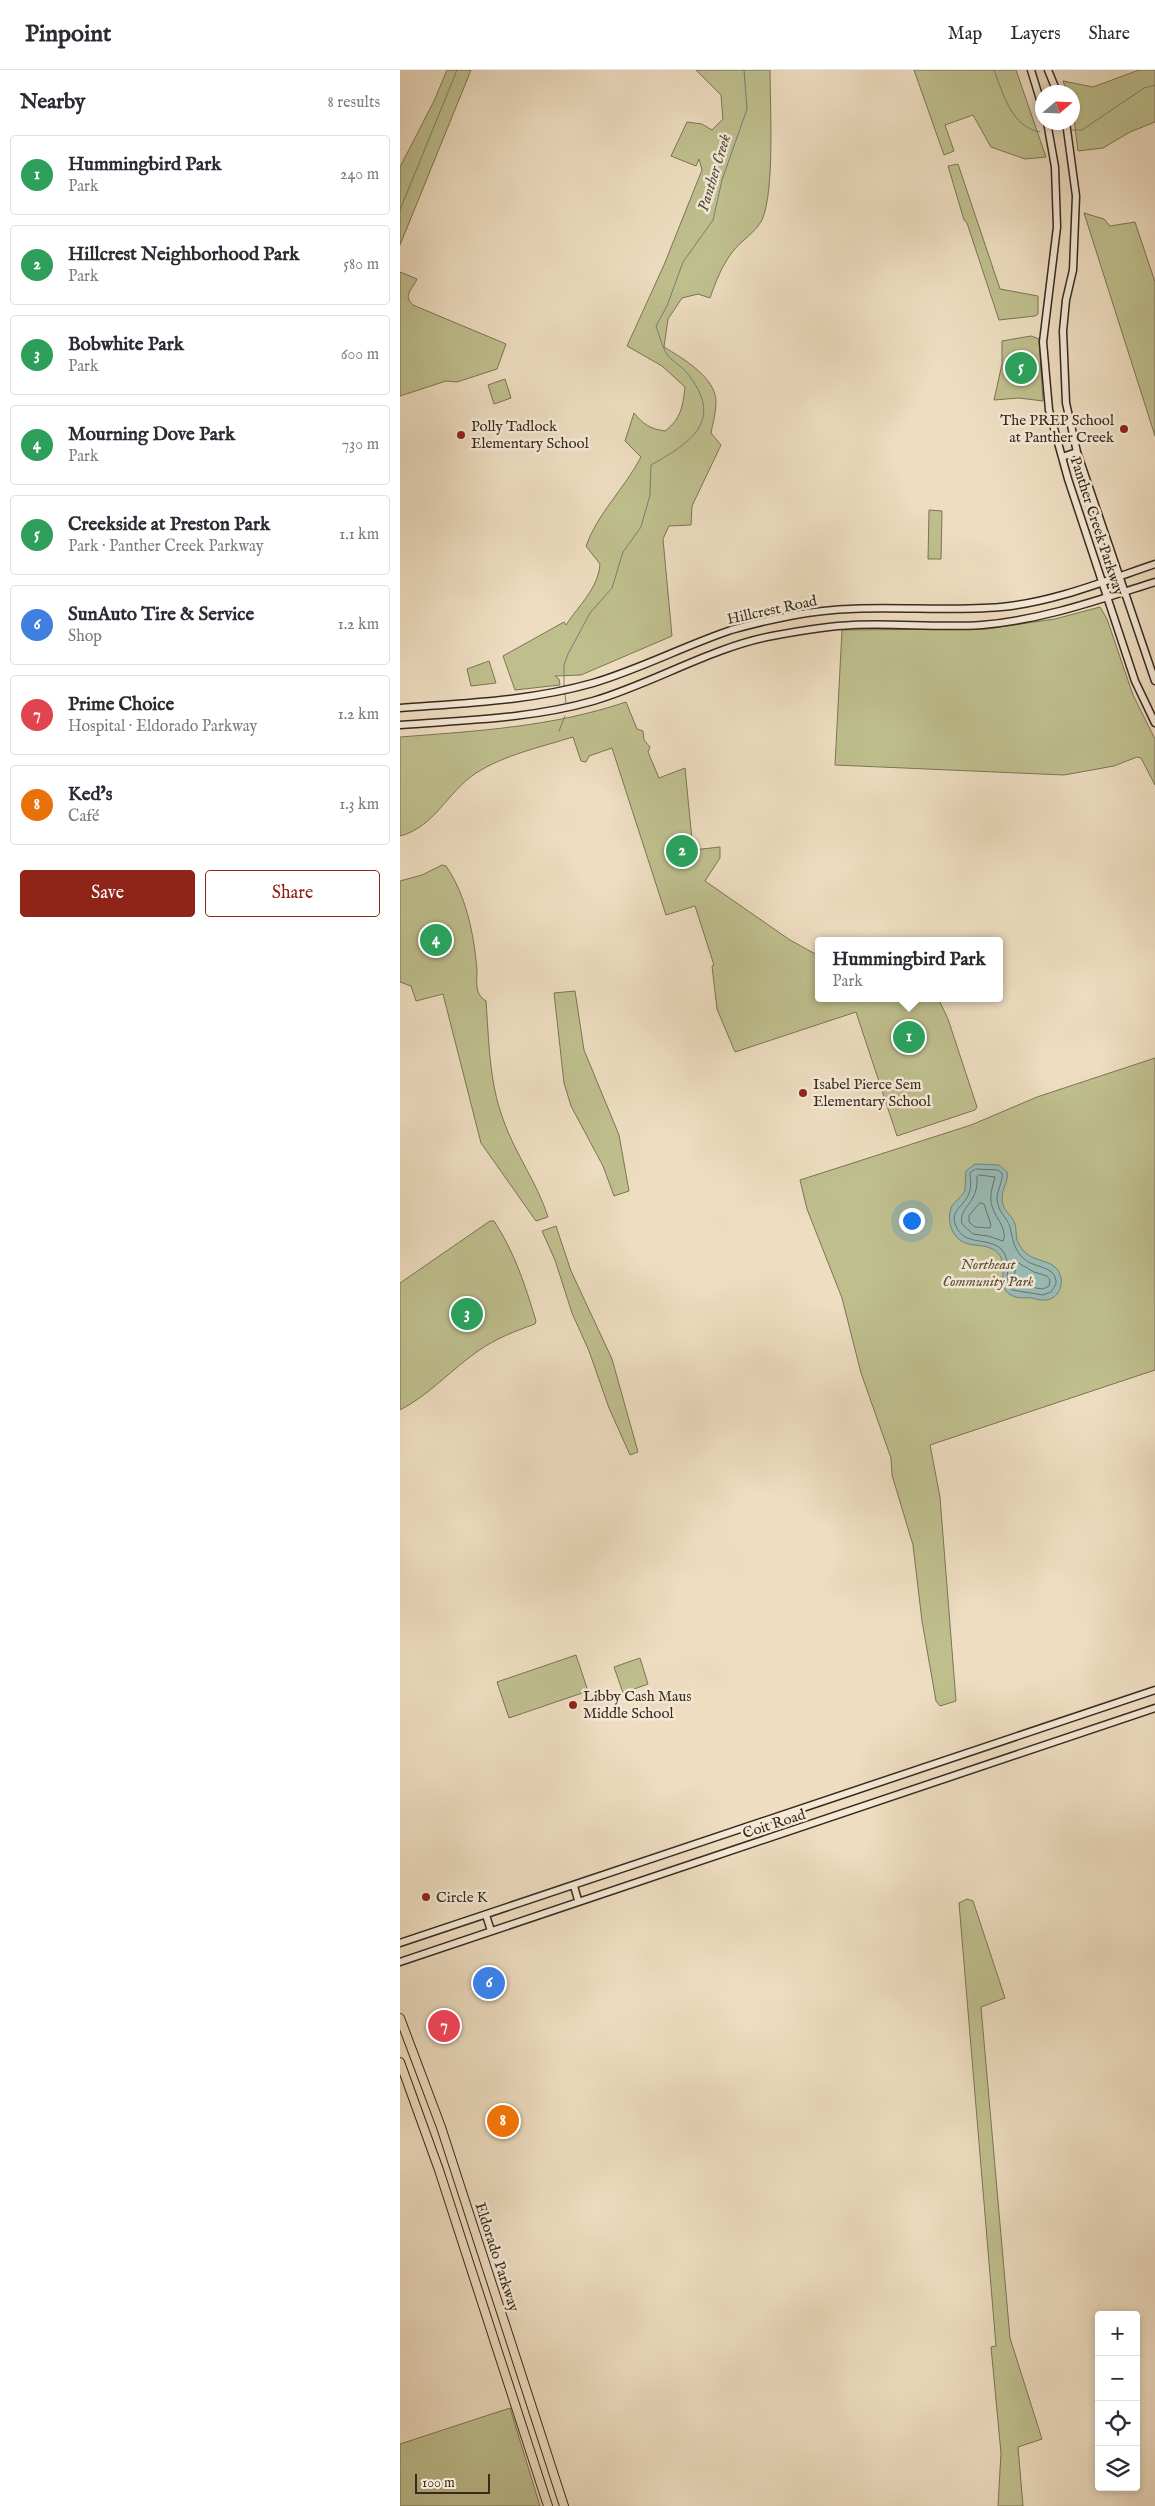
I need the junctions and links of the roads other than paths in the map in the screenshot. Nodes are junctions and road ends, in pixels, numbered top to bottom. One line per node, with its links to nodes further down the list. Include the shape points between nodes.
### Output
1 (1030, 70): 3 (main road)
2 (1048, 70): 4 (main road)
3 (1035, 85)
4 (1054, 85)
5 (1048, 130): 8 (main road, Panther Creek Parkway, via 1055,167 1057,227 1043,342 1049,410)
6 (1067, 130): 7 (main road, Panther Creek Parkway, via 1074,174 1075,228 1063,342 1066,403)
7 (1077, 452): 8 (main road); 10 (main road, Panther Creek Parkway)
8 (1062, 457): 11 (main road, Panther Creek Parkway)
9 (1155, 564): 10 (main road, Hillcrest Road)
10 (1118, 576): 11 (main road, Hillcrest Road); 13 (main road, Panther Creek Parkway)
11 (1102, 582): 14 (main road, Panther Creek Parkway); 16 (main road, Hillcrest Road, via 1069,593 1004,606 868,608 796,615 731,630 612,677 548,694)
12 (1155, 582): 13 (main road, Hillcrest Road)
13 (1124, 592): 14 (main road, Hillcrest Road); 15 (main road, Panther Creek Parkway)
14 (1107, 597): 17 (main road, Panther Creek Parkway, via 1135,681); 18 (main road, Hillcrest Road, via 1035,617 990,624 854,625 769,637 707,657 618,693 552,710)
15 (1155, 681)
16 (400, 708)
17 (1155, 723)
18 (400, 725)
19 (1155, 1690): 21 (main road, Coit Road)
20 (1155, 1708): 22 (main road, Coit Road)
21 (574, 1886): 22 (main road); 23 (main road, Coit Road)
22 (578, 1900): 24 (main road, Coit Road)
23 (486, 1915): 24 (main road); 25 (main road, Coit Road)
24 (491, 1930): 26 (main road, Coit Road)
25 (400, 1944)
26 (400, 1962)
27 (400, 2018): 29 (main road, Eldorado Parkway)
28 (400, 2062): 30 (main road, Eldorado Parkway)
29 (421, 2080): 30 (main road); 32 (main road, Eldorado Parkway, via 441,2128)
30 (408, 2084): 31 (main road, Eldorado Parkway)
31 (548, 2506)
32 (564, 2506)

